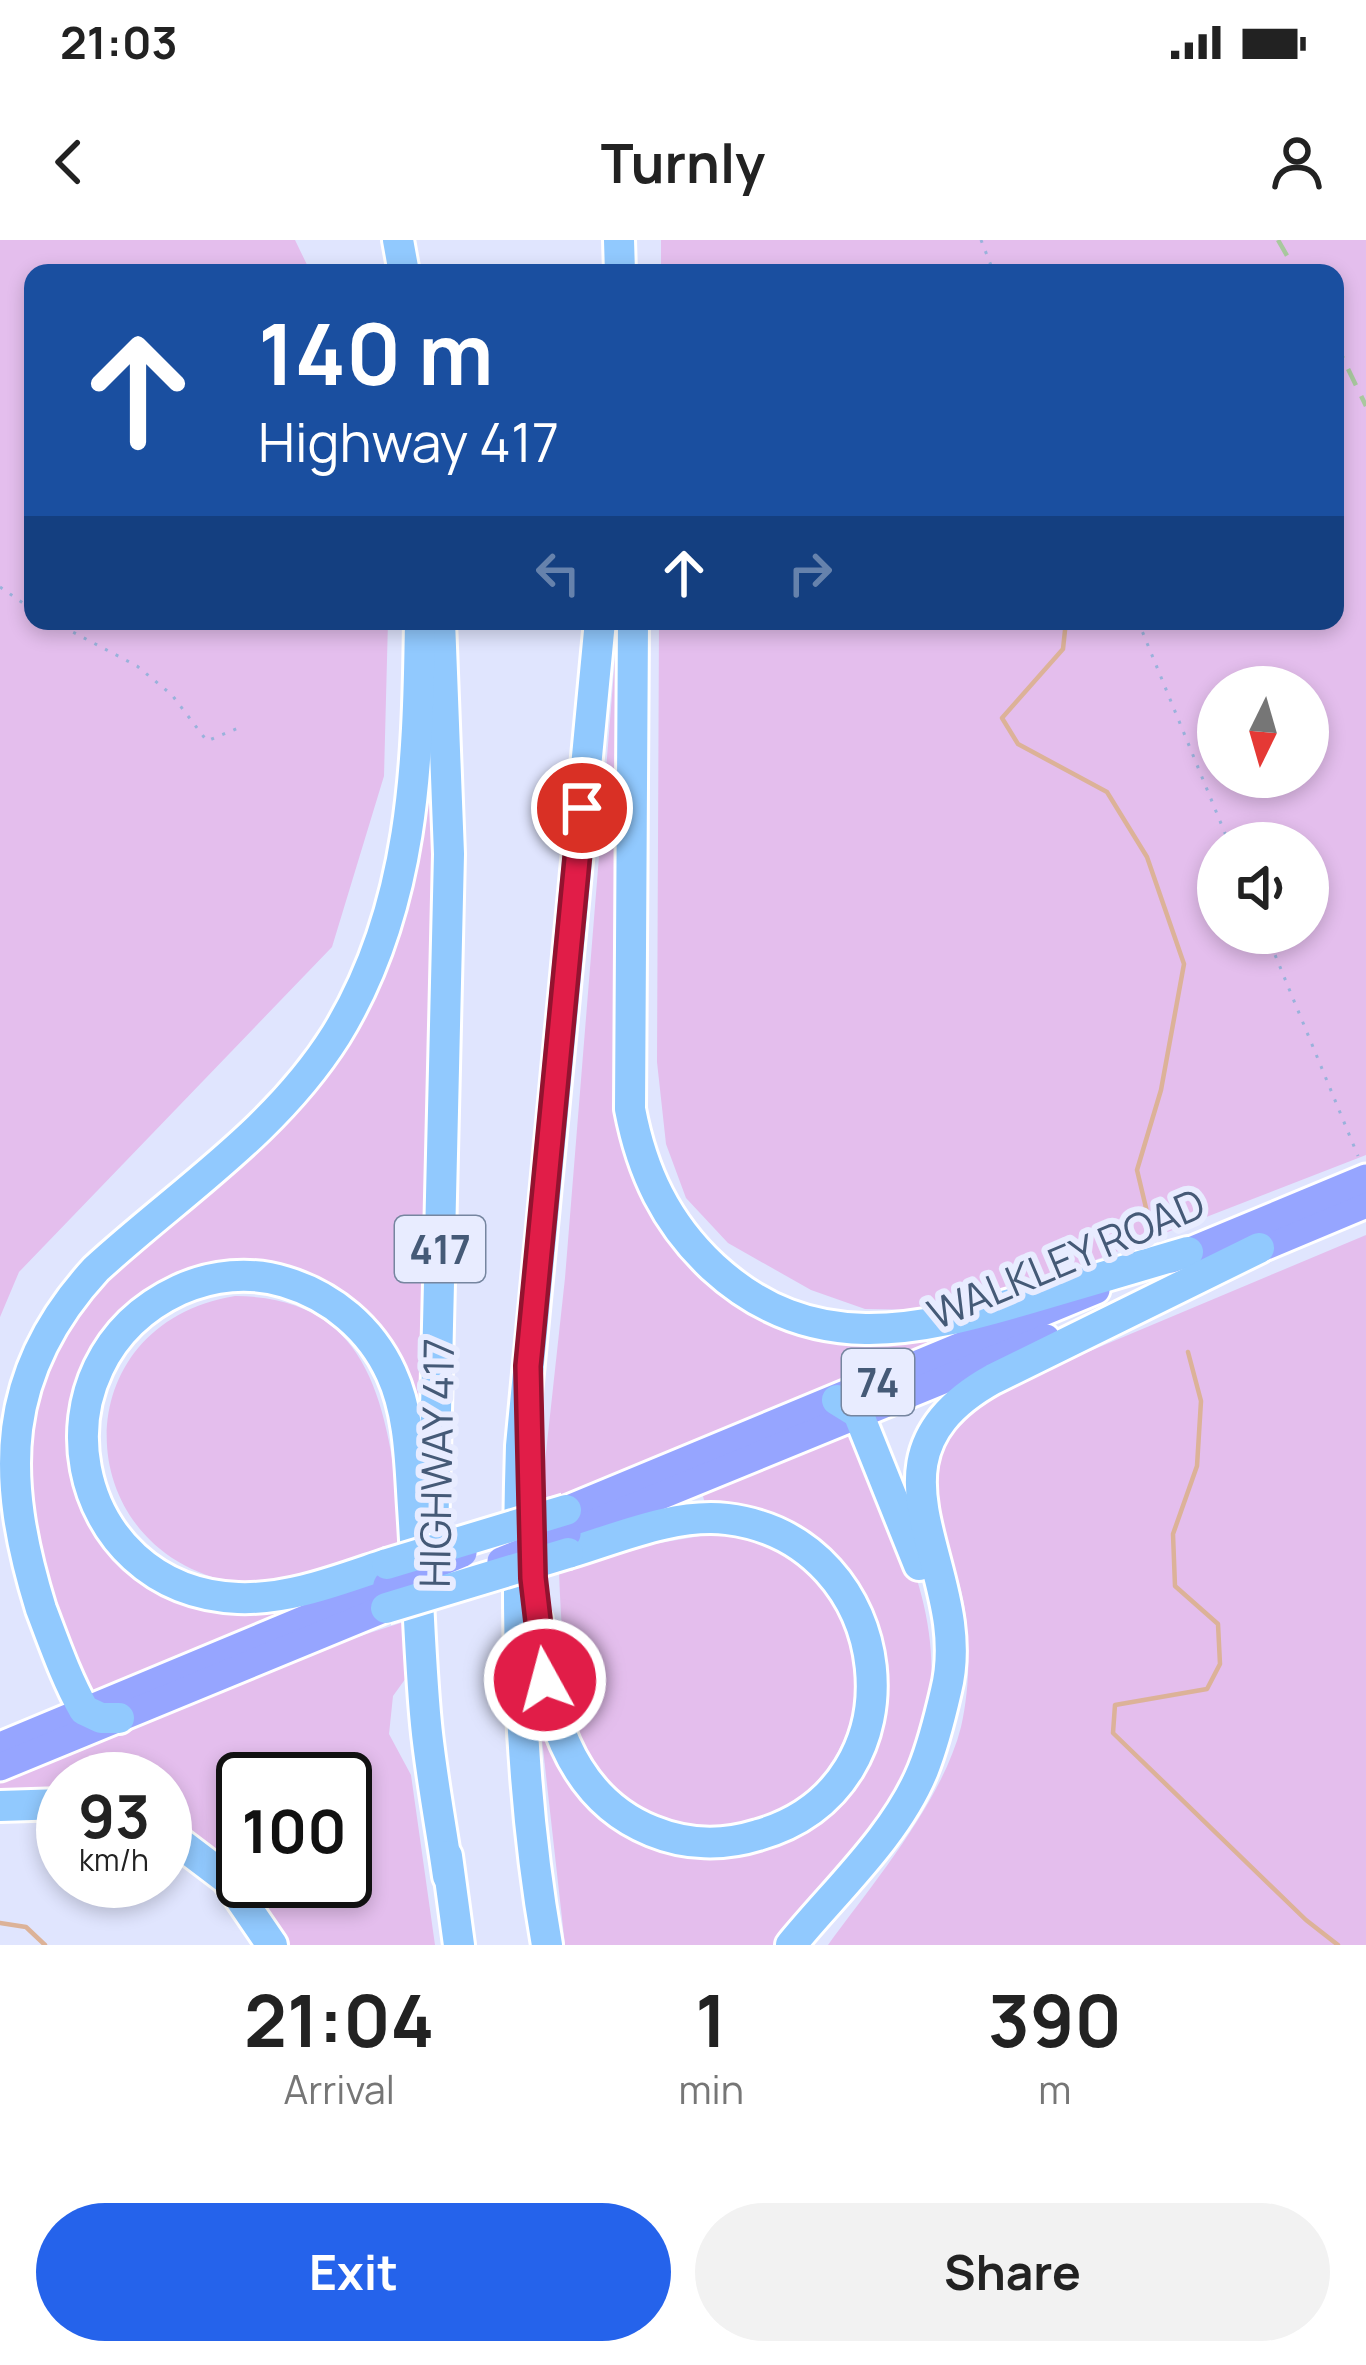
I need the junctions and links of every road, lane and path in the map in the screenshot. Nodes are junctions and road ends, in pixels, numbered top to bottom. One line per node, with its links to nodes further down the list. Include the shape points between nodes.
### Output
1 (69, 630): 7 (path, via 137,666 207,741)
2 (419, 630): 18 (highway, via 404,860 382,940 344,1021 258,1131 63,1303 15,1390 4,1453 10,1519)
3 (440, 630): 26 (highway, HIGHWAY 417 / 417, via 449,854 433,1534)
4 (599, 630): 14 (highway, HIGHWAY 417 / 417)
5 (633, 630): 13 (highway, via 630,1109 647,1173 691,1246 735,1286 782,1311 837,1328 888,1331 949,1322)
6 (1142, 630): 8 (path)
7 (243, 725)
8 (1220, 822)
9 (1275, 954): 10 (path)
10 (1364, 1172): 13 (main road, WALKLEY ROAD / 74)
11 (1366, 1204): 12 (main road, WALKLEY ROAD / 74)
12 (1259, 1248): 15 (main road, WALKLEY ROAD / 74); 19 (highway, via 993,1379 941,1418 918,1477 950,1610)
13 (1188, 1252): 15 (main road, WALKLEY ROAD / 74)
14 (528, 1366): 16 (highway, via 539,1645 556,1725 584,1778 621,1816 697,1842 768,1832 836,1785 864,1733 873,1673 856,1609 819,1561 764,1528 706,1519); 29 (highway, HIGHWAY 417 / 417, via 517,1582 525,1762)
15 (848, 1406): 16 (main road, WALKLEY ROAD / 74); 19 (highway, via 933,1601)
16 (567, 1532): 17 (highway, bridge); 17 (highway, bridge)
17 (387, 1586): 18 (main road); 20 (main road); 26 (highway, via 243,1598 200,1592 141,1562 106,1525 84,1466 85,1404 118,1337 193,1284 260,1276 342,1310 384,1359 405,1420 426,1725)
18 (83, 1710): 20 (highway); 21 (main road)
19 (939, 1712): 30 (highway, via 912,1792)
20 (119, 1718): 22 (main road)
21 (0, 1746)
22 (0, 1767)
23 (36, 1805): 24 (highway)
24 (0, 1806)
25 (192, 1852): 27 (highway, via 227,1879)
26 (448, 1876): 28 (highway, HIGHWAY 417 / 417)
27 (272, 1945)
28 (459, 1945)
29 (547, 1945)
30 (790, 1945)

